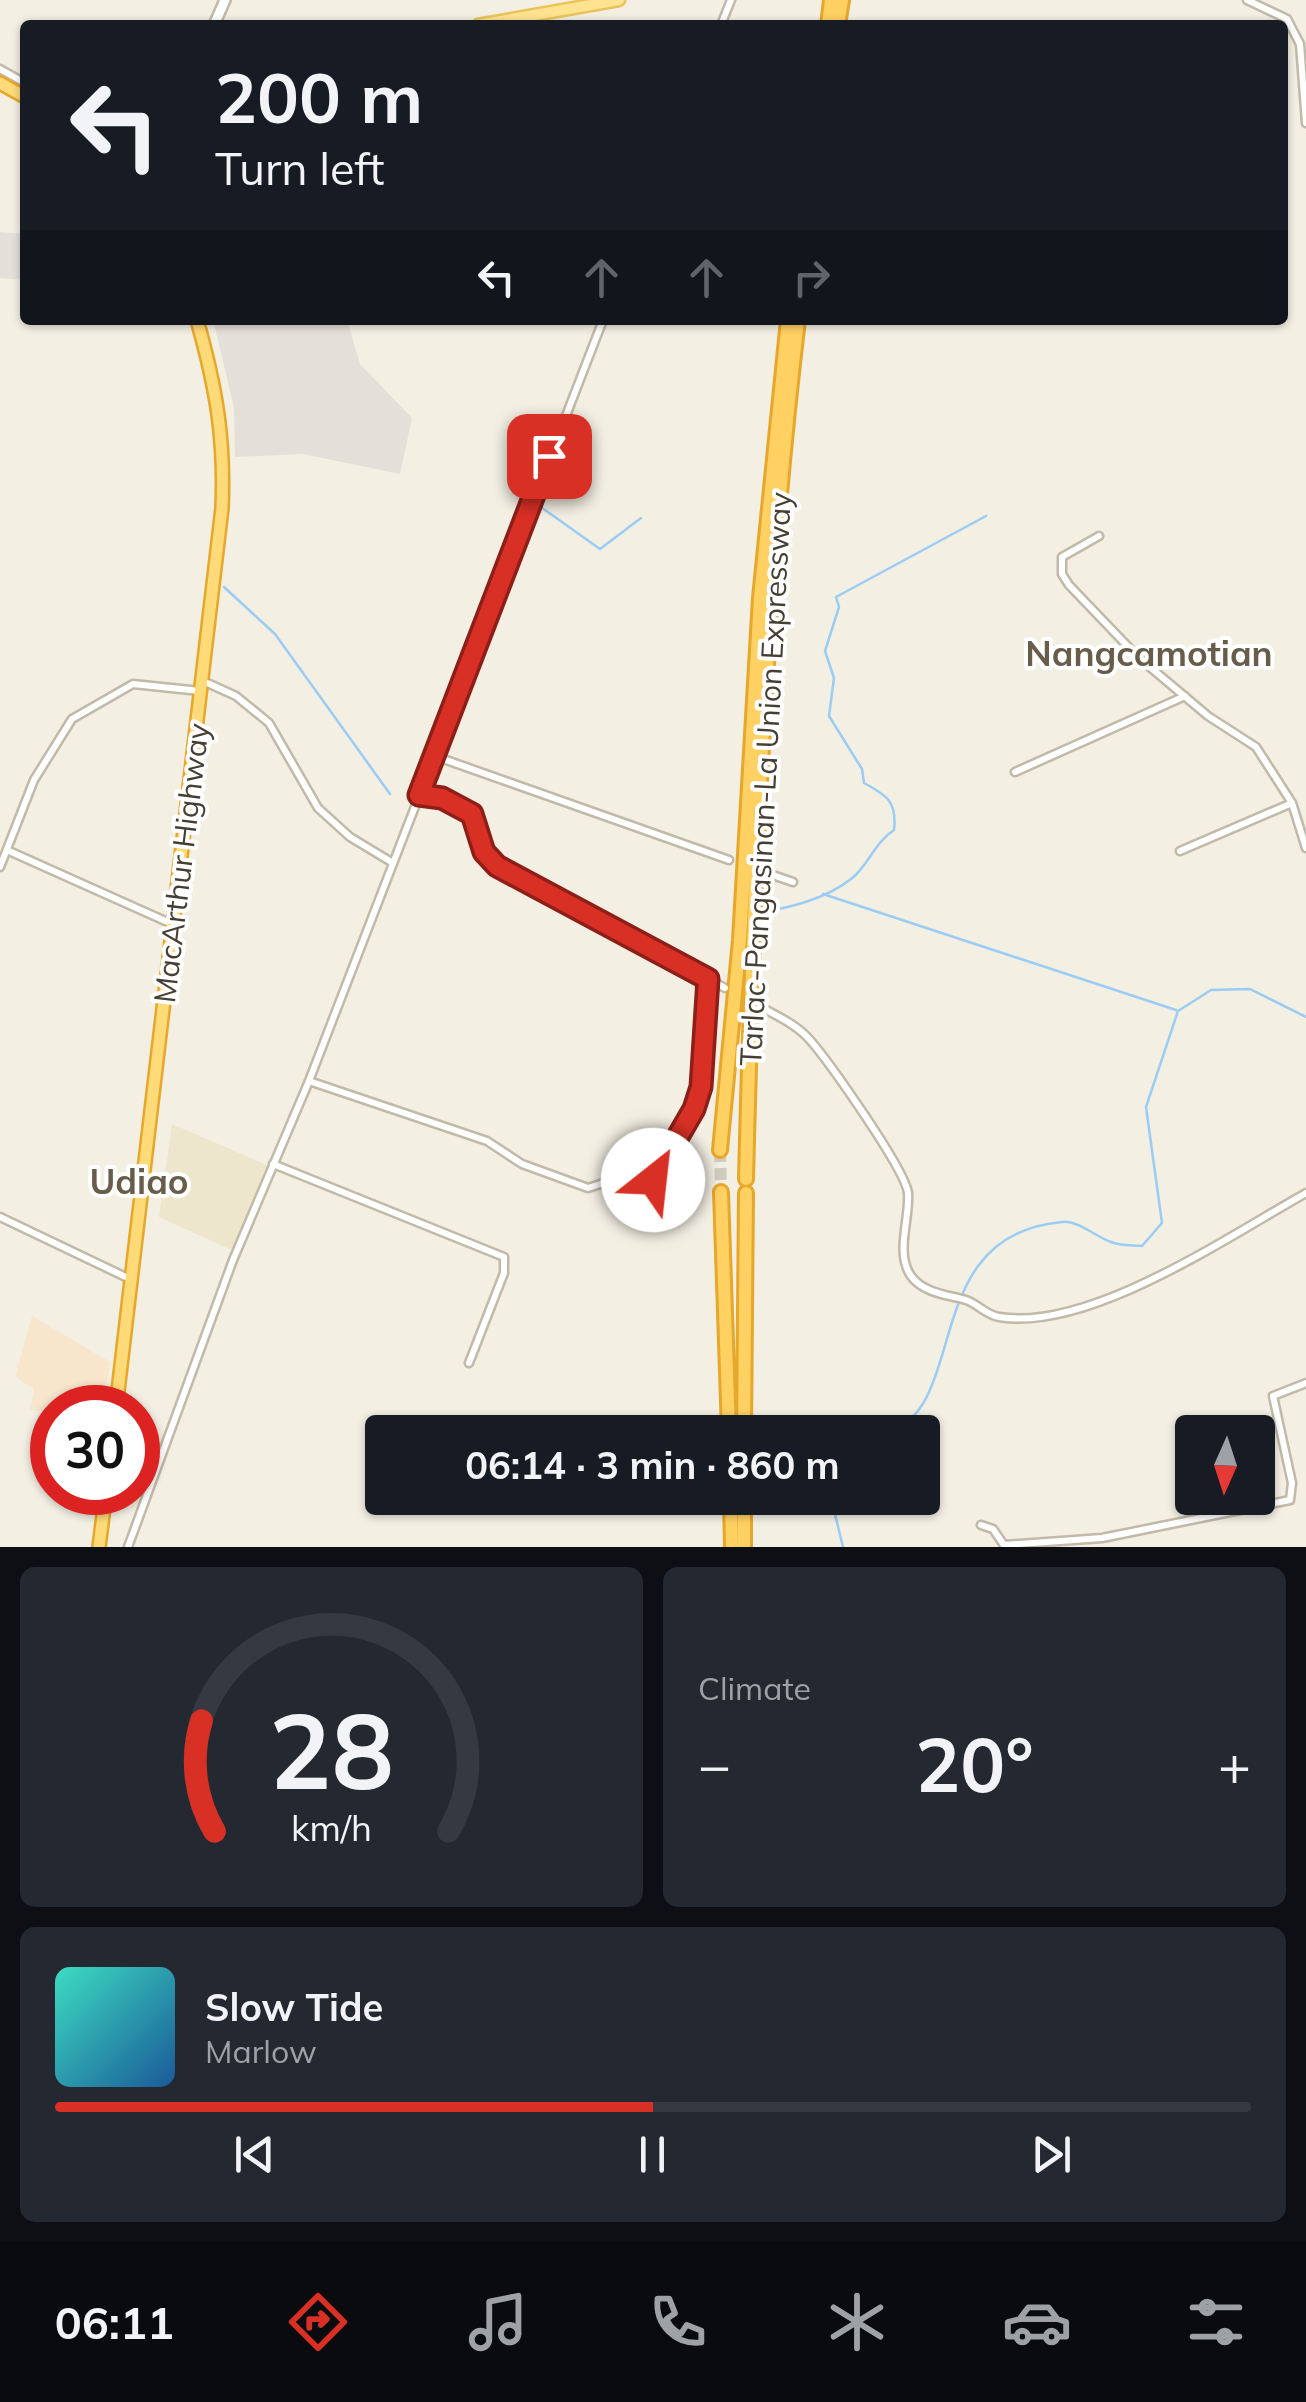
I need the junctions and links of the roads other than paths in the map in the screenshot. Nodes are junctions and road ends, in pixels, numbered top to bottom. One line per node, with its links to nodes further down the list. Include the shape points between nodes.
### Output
1 (619, 0): 3 (main road)
2 (1248, 0): 6 (street)
3 (549, 12): 4 (main road); 5 (main road)
4 (505, 20)
5 (518, 20)
6 (1287, 20)
7 (1288, 22): 8 (street, via 1300,44)
8 (1306, 123)
9 (199, 325): 14 (highway, MacArthur Highway, via 215,377 224,466)
10 (600, 325): 16 (street)
11 (787, 325): 33 (highway, Tarlac-Pangasinan-La Union Expressway, via 760,598)
12 (798, 325): 43 (highway, Tarlac-Pangasinan-La Union Expressway, via 766,661 751,938)
13 (1098, 536): 15 (street, via 1066,551 1062,574 1114,636)
14 (202, 686): 22 (street, via 133,684 72,718 34,780); 24 (street, via 257,712 278,733 318,808); 28 (highway, MacArthur Highway)
15 (1185, 696): 17 (street); 19 (street, via 1256,747)
16 (432, 755): 18 (street); 23 (street)
17 (1015, 772)
18 (419, 795): 24 (street); 29 (street, via 472,814 484,852 497,866)
19 (1292, 802): 20 (street); 21 (street)
20 (1306, 848)
21 (1180, 851)
22 (8, 852): 25 (street); 28 (street)
23 (730, 860)
24 (393, 862): 32 (street)
25 (0, 867)
26 (761, 871): 27 (street)
27 (793, 882)
28 (174, 925): 38 (highway, MacArthur Highway)
29 (708, 979): 30 (street); 32 (street, via 701,1087 653,1180 622,1177 588,1188 522,1164 487,1141)
30 (725, 988)
31 (759, 1006): 36 (street, via 811,1041 892,1158 908,1192 909,1274 998,1317 1068,1311 1136,1287)
32 (309, 1081): 34 (street)
33 (720, 1150)
34 (273, 1164): 39 (street, via 504,1257 504,1273); 49 (street)
35 (721, 1192): 42 (highway)
36 (1306, 1193)
37 (0, 1217): 38 (street)
38 (131, 1279): 41 (highway, MacArthur Highway)
39 (468, 1364)
40 (1306, 1383): 47 (street, via 1273,1396 1290,1500 1087,1540 1004,1545)
41 (119, 1385)
42 (728, 1415)
43 (744, 1415)
44 (103, 1515): 48 (highway)
45 (731, 1515): 50 (highway)
46 (744, 1515): 51 (highway)
47 (981, 1526)
48 (100, 1547)
49 (128, 1547)
50 (732, 1547)
51 (744, 1547)

